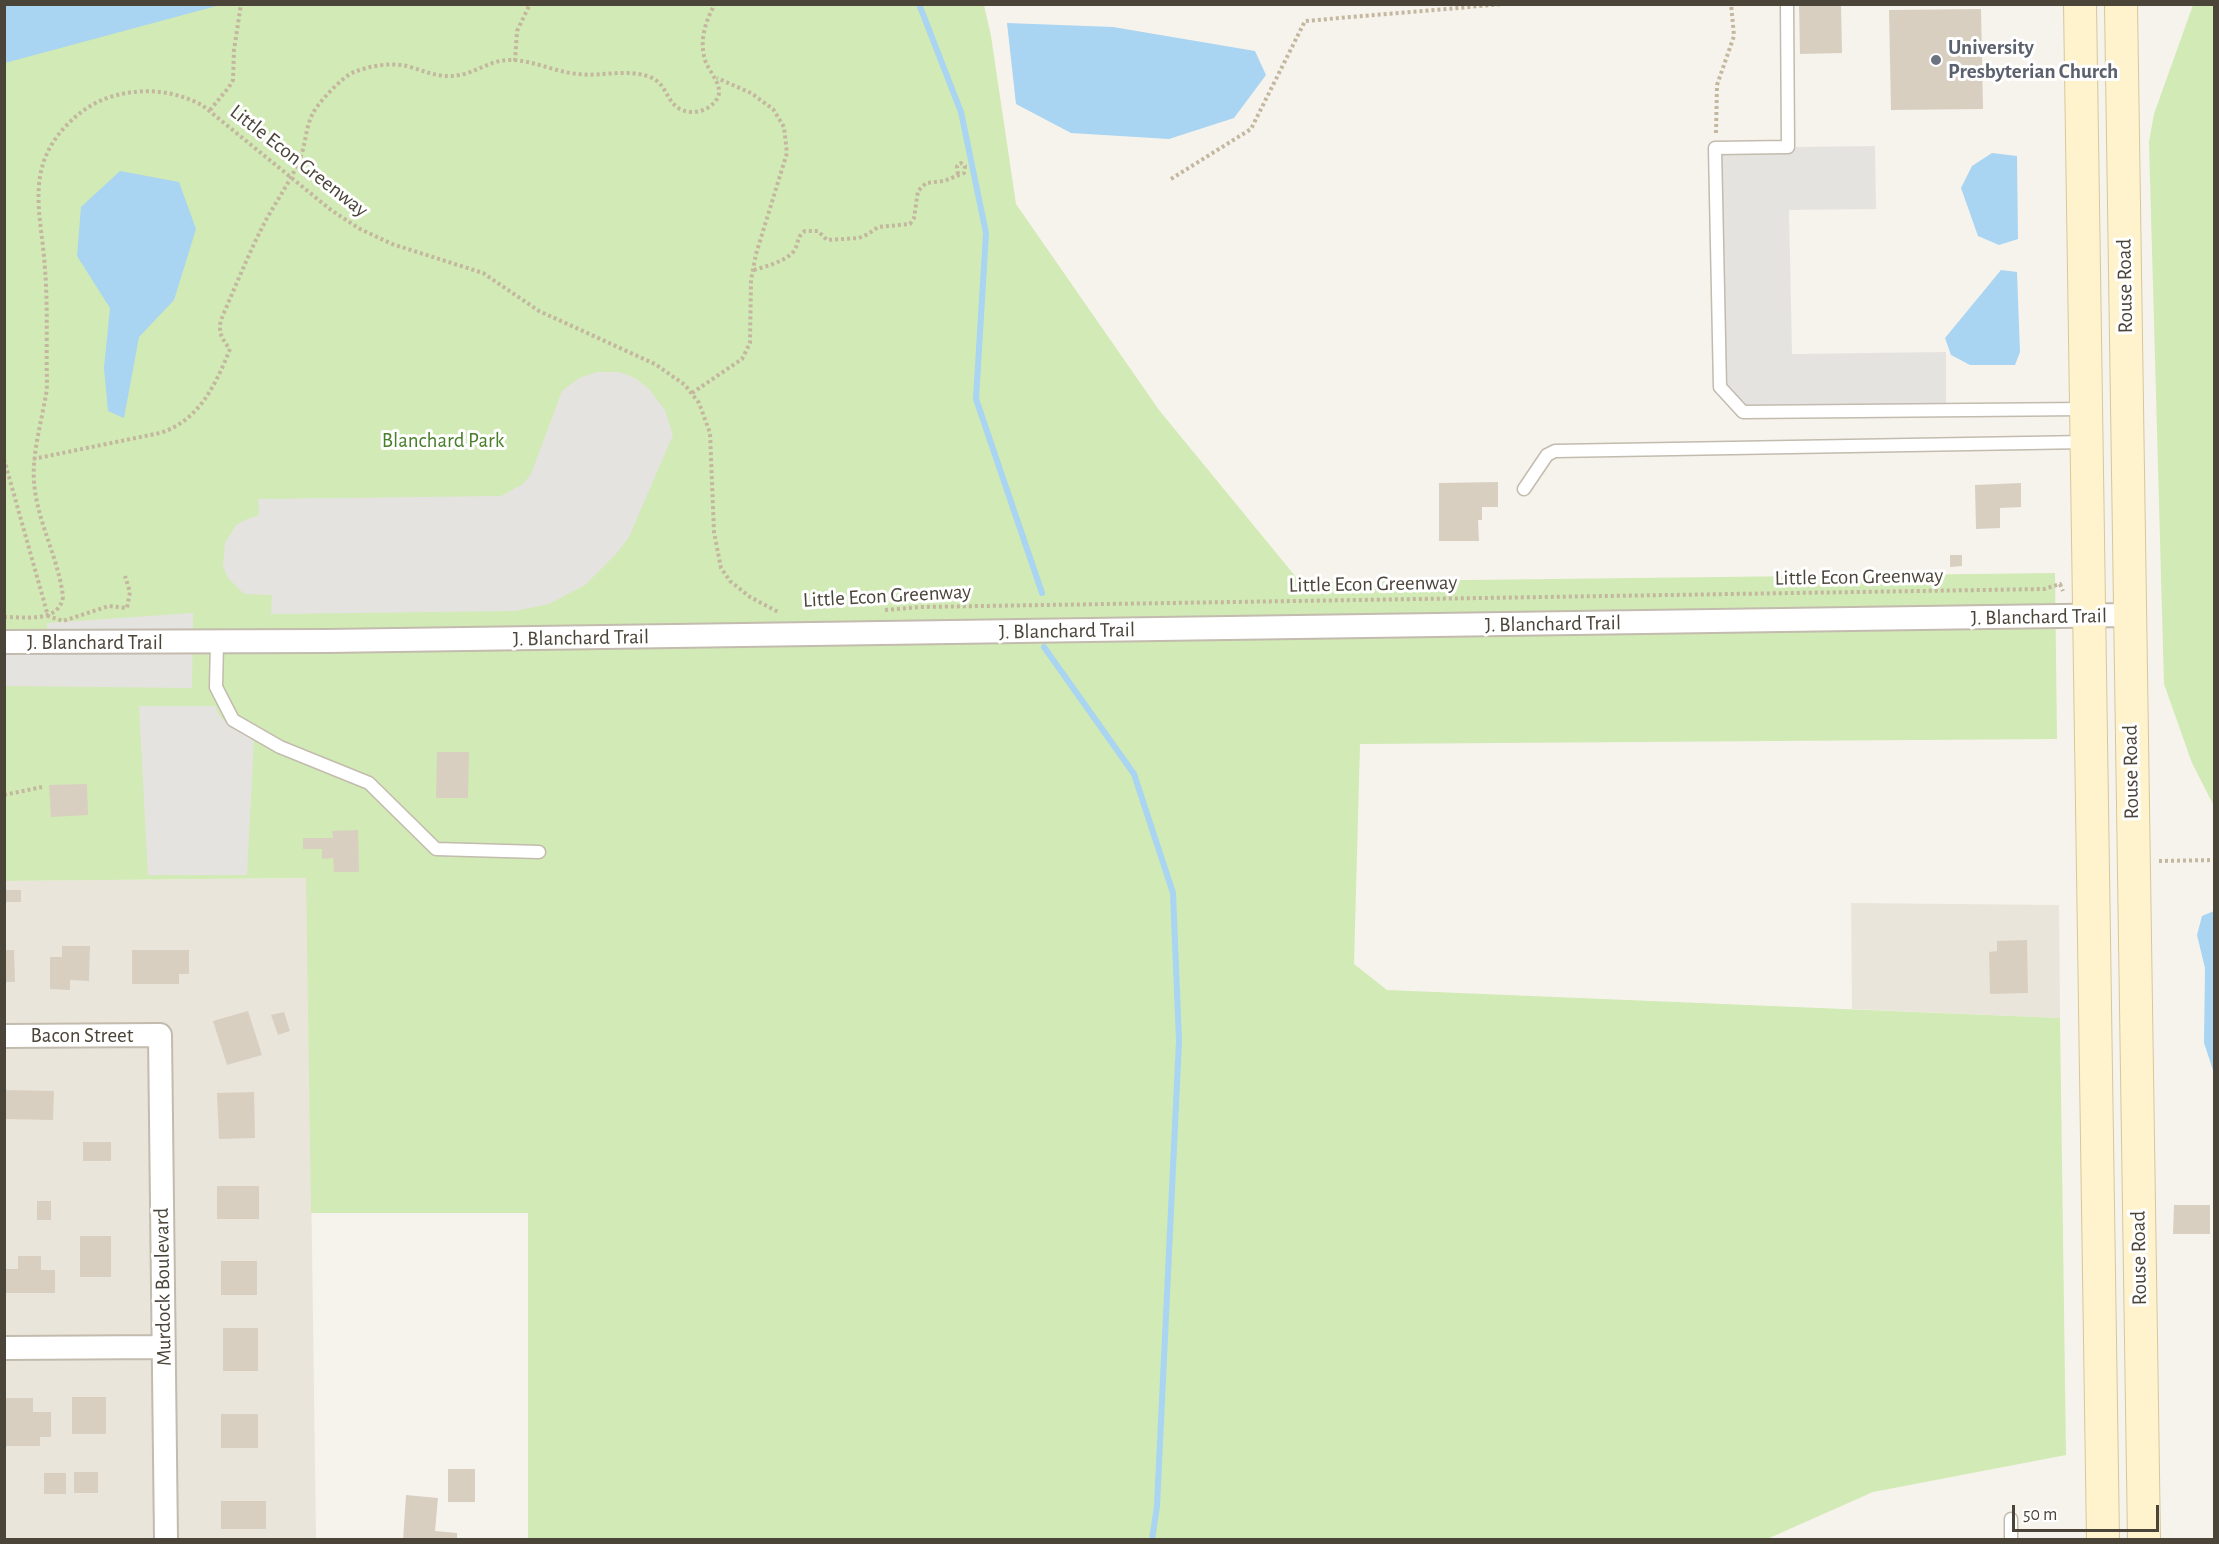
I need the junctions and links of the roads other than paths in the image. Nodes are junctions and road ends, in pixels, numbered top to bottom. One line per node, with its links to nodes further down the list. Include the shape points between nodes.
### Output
1 (1787, 4): 4 (lane, via 1788,147 1715,148 1720,387 1743,412)
2 (2080, 4): 4 (street, Rouse Road)
3 (2121, 4): 7 (street, Rouse Road)
4 (2087, 409): 5 (street, Rouse Road)
5 (2088, 442): 6 (lane, via 1555,451 1547,455); 8 (street, Rouse Road)
6 (1524, 489)
7 (2129, 615): 8 (street, J. Blanchard Trail); 20 (street, Rouse Road)
8 (2090, 616): 10 (street, J. Blanchard Trail); 19 (street, Rouse Road)
9 (4, 642): 10 (street, J. Blanchard Trail)
10 (216, 642): 11 (lane, via 216,687 233,720 280,747 369,783 436,849)
11 (539, 852)
12 (160, 1035): 13 (street, Bacon Street); 14 (street, Murdock Boulevard)
13 (4, 1036)
14 (163, 1347): 15 (street); 17 (street, Murdock Boulevard)
15 (4, 1348)
16 (2011, 1519): 18 (lane)
17 (166, 1539)
18 (2011, 1539)
19 (2103, 1539)
20 (2144, 1539)

